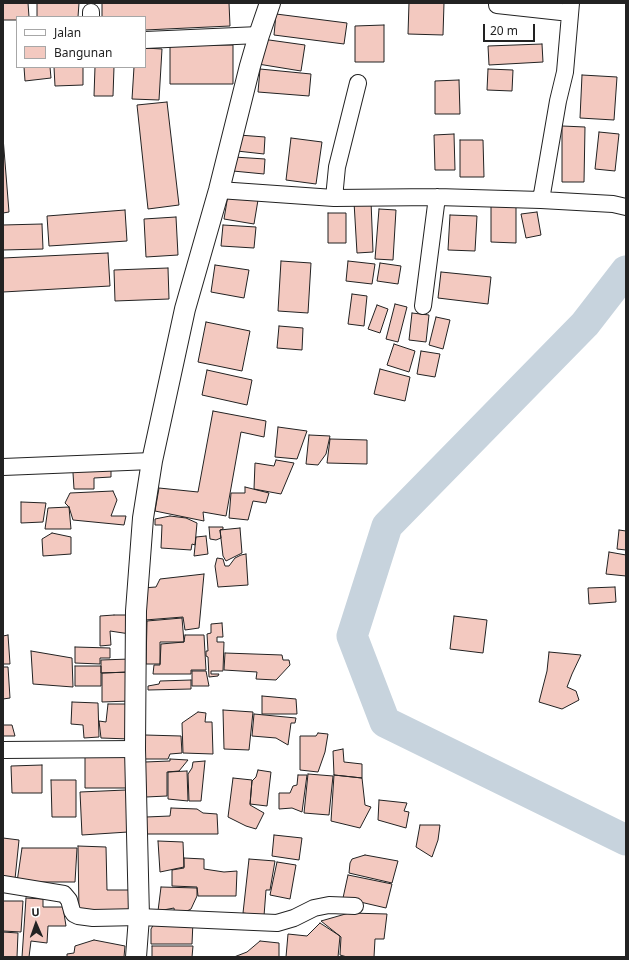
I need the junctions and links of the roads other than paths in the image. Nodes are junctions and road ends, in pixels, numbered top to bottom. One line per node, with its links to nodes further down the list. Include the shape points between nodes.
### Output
1 (270, 3): 4 (street)
2 (498, 5): 3 (street)
3 (570, 8): 10 (street, via 565,72)
4 (259, 35): 5 (street); 7 (street)
5 (146, 40)
6 (358, 83): 9 (street, via 337,167)
7 (218, 190): 9 (street); 13 (street, via 185,310)
8 (437, 197): 9 (street); 10 (street); 12 (street)
9 (334, 198)
10 (541, 200): 11 (street)
11 (620, 206)
12 (423, 306)
13 (152, 461): 14 (street); 15 (street, via 143,518 136,611)
14 (3, 467)
15 (135, 749): 16 (street); 19 (street)
16 (3, 750)
17 (3, 884): 19 (street, via 64,894 72,911 78,916)
18 (355, 906): 19 (street, via 329,905 314,908 277,923)
19 (139, 917): 20 (street)
20 (136, 957)

